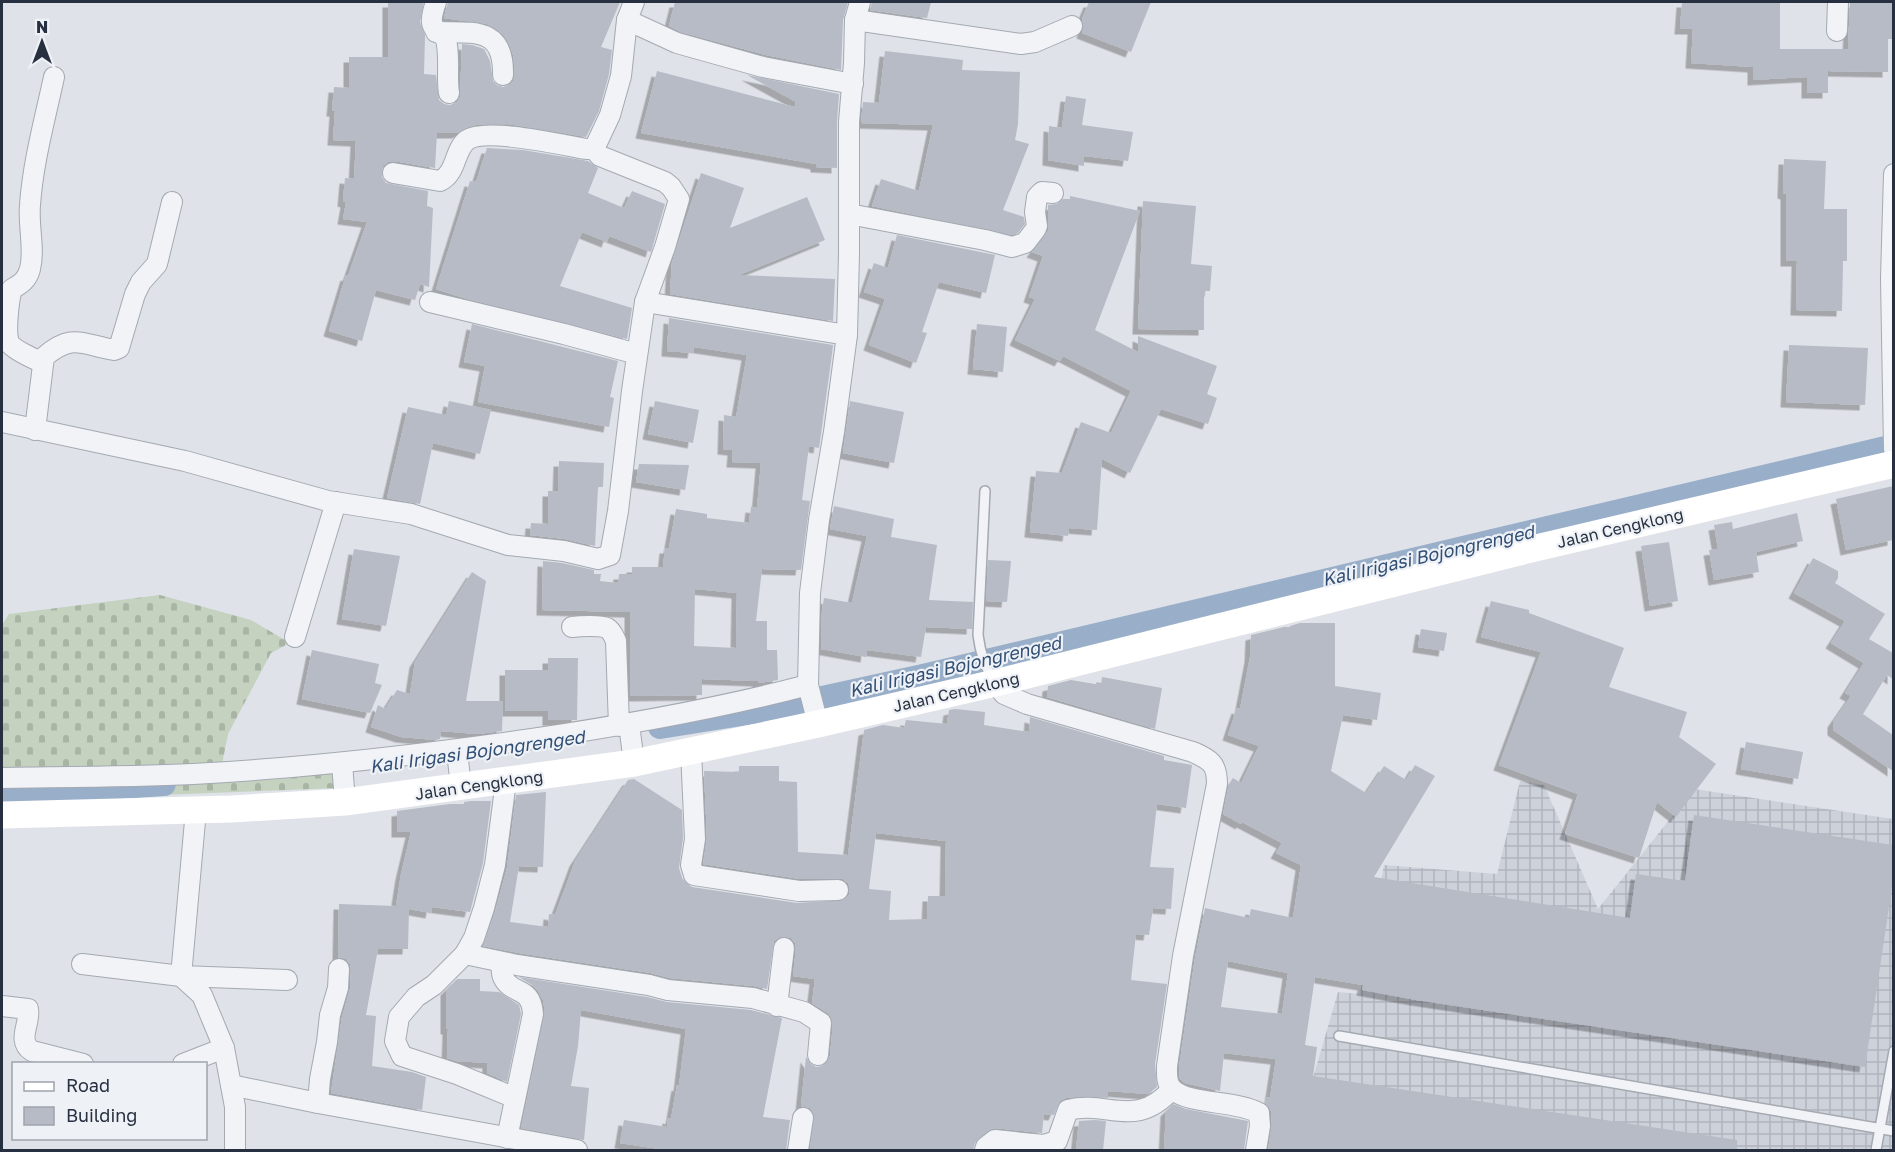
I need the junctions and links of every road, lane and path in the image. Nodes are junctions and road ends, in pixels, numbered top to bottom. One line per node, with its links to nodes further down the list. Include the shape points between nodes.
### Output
1 (436, 2): 7 (street, via 431,18)
2 (1838, 2): 6 (street)
3 (630, 11): 10 (street, via 676,44 763,67); 12 (street, via 621,76 610,115)
4 (858, 11): 5 (street, via 1021,44); 10 (street)
5 (1072, 26)
6 (1837, 31)
7 (436, 33): 8 (street, via 474,33 491,39 500,50); 11 (street, via 445,36 448,45)
8 (503, 75)
9 (54, 77): 22 (street, via 30,205 32,259 25,281 12,289 8,306 11,345)
10 (853, 84): 17 (street)
11 (448, 93)
12 (594, 148): 13 (street, via 508,136 477,136 466,141 447,178 440,181); 19 (street, via 600,156 665,182 678,199)
13 (393, 173)
14 (1893, 174): 23 (street)
15 (1053, 193): 17 (street, via 1037,196 1035,230 1025,243 1012,247)
16 (172, 202): 22 (street, via 157,264 135,294 118,348 70,342 57,346 44,357)
17 (849, 214): 20 (street)
18 (430, 302): 21 (street)
19 (645, 302): 20 (street); 21 (street)
20 (847, 335): 33 (street, via 810,593)
21 (638, 354): 29 (street, via 610,555 598,559 508,545 411,514)
22 (43, 363): 25 (street)
23 (1893, 420): 26 (street)
24 (2, 422): 25 (street)
25 (35, 430): 29 (street, via 185,461)
26 (1893, 449)
27 (1893, 464): 32 (main road, Jalan Cengklong)
28 (986, 491): 32 (lane, via 979,644)
29 (336, 502): 31 (street)
30 (572, 627): 34 (street, via 607,628 613,634)
31 (295, 637)
32 (992, 677): 33 (main road, Jalan Cengklong); 62 (street, via 1004,694 1027,704 1193,752 1209,759 1216,769 1217,784 1168,1055 1167,1080)
33 (813, 705): 34 (street, via 740,703); 35 (main road, Jalan Cengklong)
34 (626, 726): 36 (street); 37 (street)
35 (691, 751): 37 (main road, Jalan Cengklong); 45 (street, via 694,875 799,891)
36 (458, 752): 38 (street); 41 (street)
37 (634, 761): 40 (main road, Jalan Cengklong)
38 (342, 766): 39 (street); 42 (street)
39 (2, 778)
40 (506, 781): 41 (main road, Jalan Cengklong); 47 (street, via 495,865 477,928)
41 (461, 783): 42 (main road, Jalan Cengklong)
42 (344, 796): 43 (main road, Jalan Cengklong)
43 (196, 810): 44 (main road, Jalan Cengklong); 51 (street)
44 (2, 815)
45 (838, 890)
46 (784, 948): 54 (street)
47 (465, 954): 48 (street); 63 (street, via 399,1017 395,1041 402,1056)
48 (501, 962): 54 (street, via 668,990 753,998); 63 (street, via 503,977 526,994 533,1014)
49 (82, 964): 51 (street)
50 (339, 969): 64 (street)
51 (181, 976): 52 (street); 56 (street, via 202,995)
52 (287, 980)
53 (2, 1006): 59 (street, via 28,1009 28,1048)
54 (777, 1006): 58 (street, via 804,1012 821,1023)
55 (1339, 1036): 66 (lane)
56 (224, 1048): 60 (street); 61 (street)
57 (1893, 1051): 66 (lane)
58 (818, 1055)
59 (76, 1062)
60 (188, 1062)
61 (231, 1084): 64 (street); 69 (street)
62 (1172, 1089): 72 (street, via 1164,1098 1129,1113 1068,1110 1057,1141 1043,1145 995,1140); 73 (street, via 1185,1096 1249,1107 1259,1113)
63 (515, 1098): 68 (street)
64 (318, 1103): 68 (street)
65 (803, 1118): 71 (street)
66 (1879, 1129): 67 (lane); 74 (lane)
67 (1893, 1131)
68 (507, 1138): 70 (street)
69 (235, 1150)
70 (578, 1150)
71 (798, 1150)
72 (985, 1150)
73 (1256, 1150)
74 (1876, 1150)

